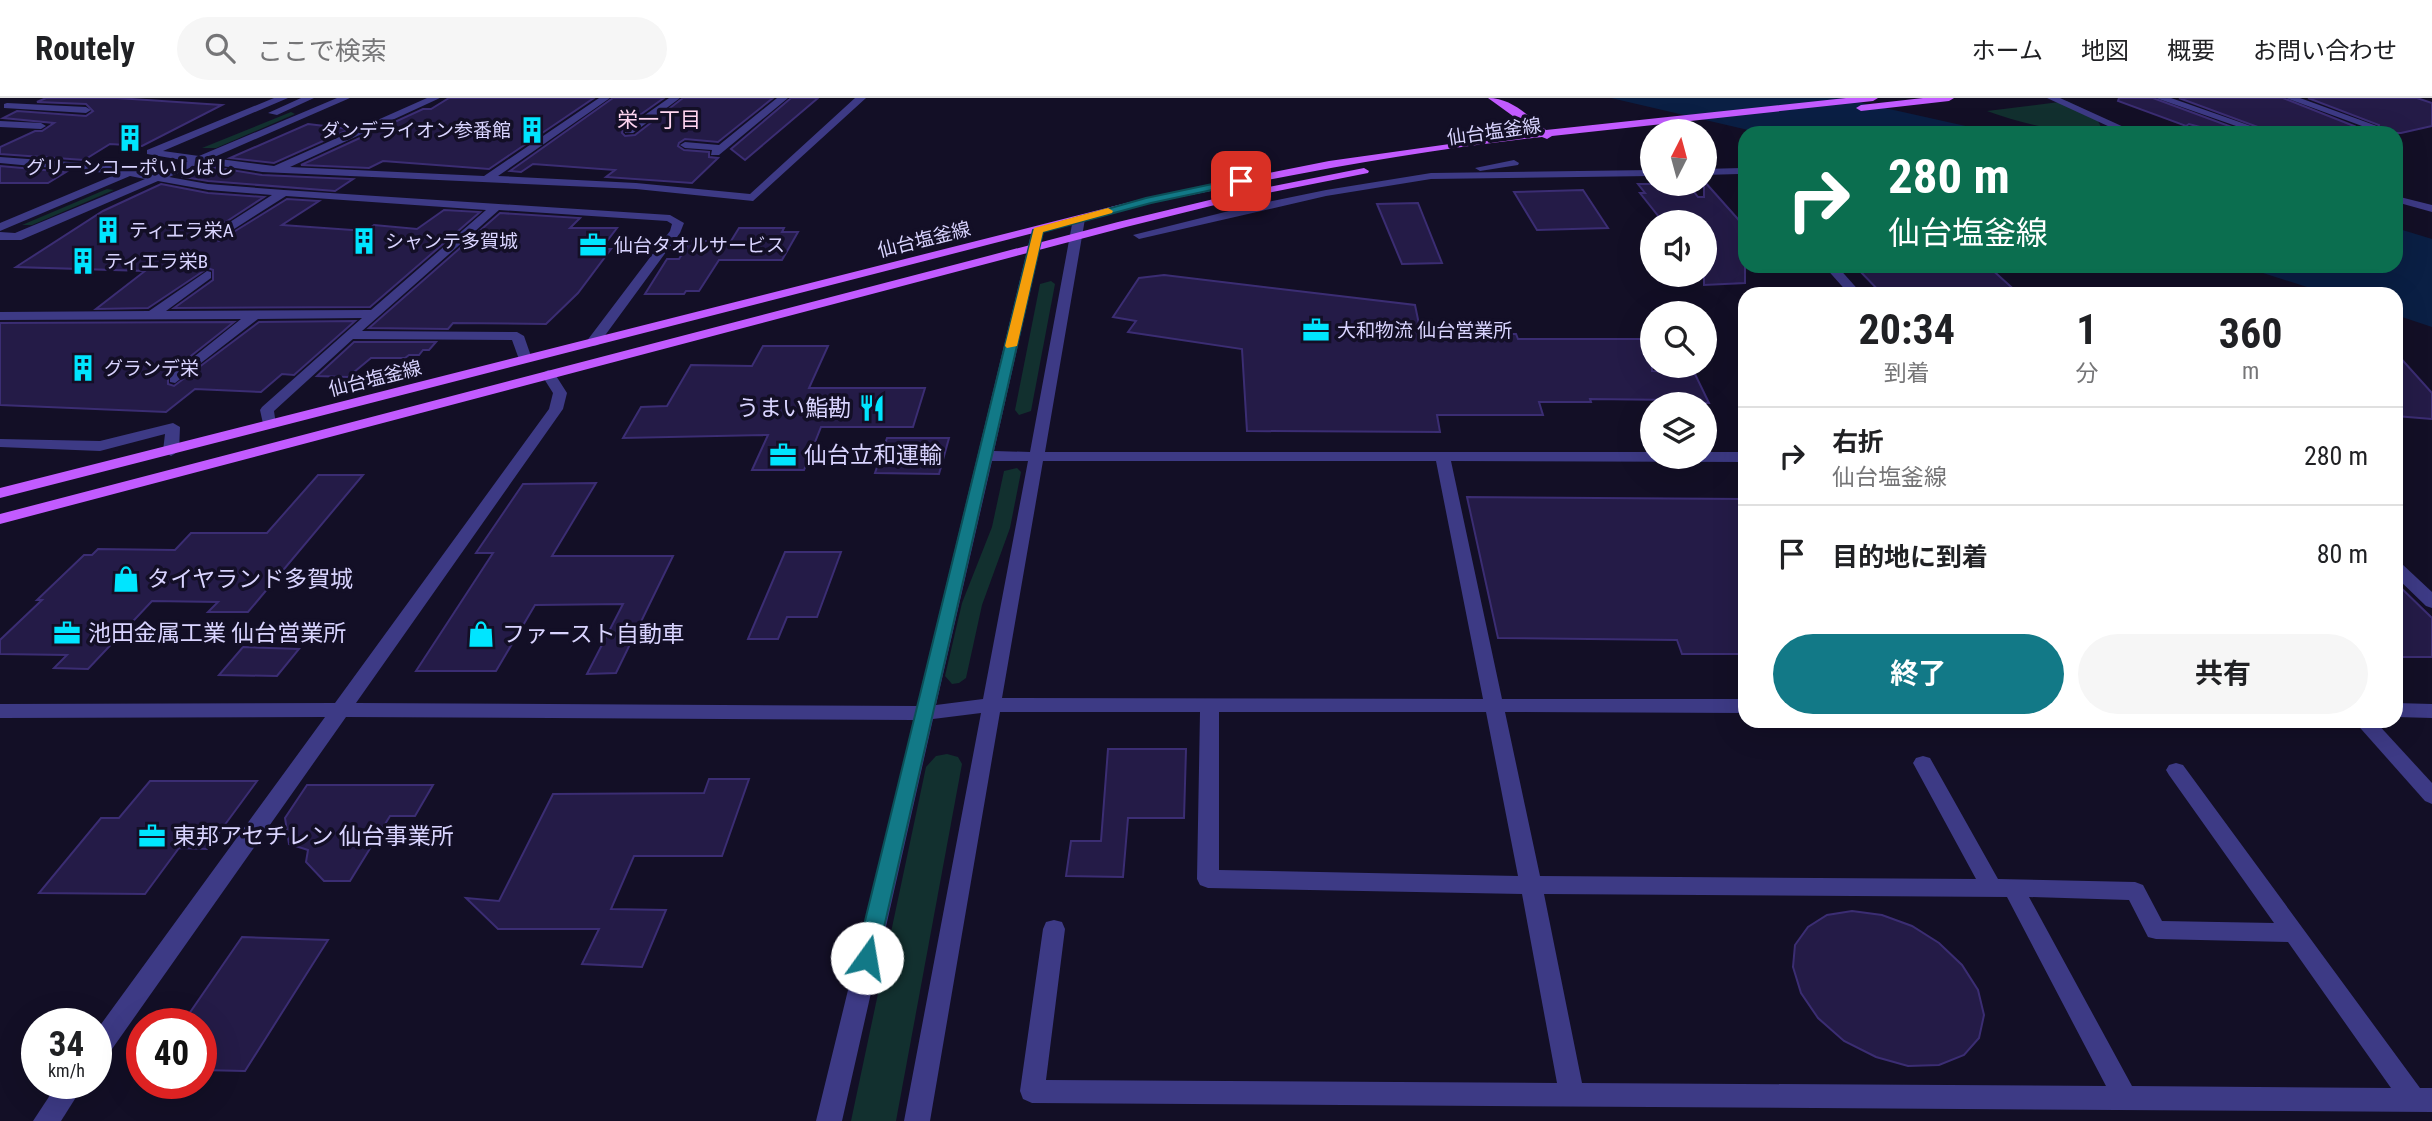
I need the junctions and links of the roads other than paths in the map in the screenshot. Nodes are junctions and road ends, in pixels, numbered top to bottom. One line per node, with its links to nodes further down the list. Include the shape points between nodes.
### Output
1 (29, 98): 16 (street)
2 (284, 98): 28 (street, via 151,152)
3 (309, 98): 28 (street)
4 (345, 98): 29 (street)
5 (435, 98): 32 (street)
6 (605, 98): 39 (street)
7 (675, 98): 24 (street)
8 (783, 98): 27 (street, via 719,151)
9 (861, 98): 39 (street, via 753,198 636,186)
10 (1493, 98): 26 (main road)
11 (1872, 98): 26 (main road, 仙台塩釜線)
12 (1949, 98): 19 (main road, 仙台塩釜線)
13 (2052, 98): 21 (street)
14 (2161, 98): 22 (street)
15 (2291, 98): 23 (street)
16 (11, 104): 17 (street)
17 (86, 110)
18 (0, 124): 20 (street)
19 (1717, 125)
20 (41, 126)
21 (2116, 126)
22 (2245, 126)
23 (2372, 126)
24 (629, 131)
25 (1640, 132): 26 (main road, 仙台塩釜線)
26 (1550, 138): 41 (main road, 仙台塩釜線); 46 (main road, 仙台塩釜線, via 1304,169)
27 (685, 145)
28 (172, 155): 29 (street); 34 (street)
29 (201, 159): 32 (street); 38 (street)
30 (0, 160): 34 (street)
31 (1514, 163): 37 (street)
32 (273, 170): 39 (street)
33 (1738, 171): 35 (street)
34 (131, 172): 38 (street); 47 (street)
35 (1717, 172)
36 (1640, 173): 37 (street)
37 (1432, 176): 45 (street)
38 (157, 178): 40 (street); 51 (street, via 17,237)
39 (484, 181)
40 (284, 193): 43 (street); 49 (street)
41 (1226, 198): 45 (street); 52 (main road, 仙台塩釜線)
42 (2403, 201): 44 (street)
43 (497, 206): 58 (street); 62 (street, via 654,215 678,223)
44 (2432, 209)
45 (1241, 211): 50 (street)
46 (1079, 219): 48 (main road, 仙台塩釜線); 52 (street)
47 (0, 228)
48 (1038, 230): 53 (street); 62 (main road, 仙台塩釜線)
49 (220, 234)
50 (1139, 235)
51 (0, 236)
52 (1074, 238): 53 (main road, 仙台塩釜線); 70 (street)
53 (1033, 250): 64 (main road, 仙台塩釜線); 69 (street)
54 (1836, 273): 56 (street)
55 (207, 275): 60 (street)
56 (1850, 287)
57 (254, 314): 58 (street); 60 (street); 65 (street)
58 (373, 314): 61 (street)
59 (0, 316): 60 (street)
60 (152, 316)
61 (348, 335): 63 (street, via 517,337); 66 (street, via 267,410)
62 (593, 342): 63 (main road, 仙台塩釜線)
63 (525, 359): 66 (main road, 仙台塩釜線)
64 (548, 374): 74 (main road, 仙台塩釜線); 81 (street, via 560,393 556,408)
65 (175, 379)
66 (269, 425): 68 (main road, 仙台塩釜線)
67 (0, 443): 68 (street, via 100,446 173,427)
68 (171, 451): 73 (main road, 仙台塩釜線)
69 (985, 456): 70 (street); 85 (street)
70 (1034, 456): 71 (street); 77 (street)
71 (1443, 457): 72 (street); 79 (street)
72 (1738, 457)
73 (0, 493)
74 (0, 519)
75 (2403, 575): 76 (street)
76 (2432, 602)
77 (991, 705): 78 (street); 85 (street); 101 (street)
78 (1210, 705): 79 (street); 90 (street, via 1208,879)
79 (1494, 705): 80 (street); 90 (street)
80 (1738, 706)
81 (341, 710): 84 (street); 85 (street); 94 (street)
82 (2403, 710): 83 (street)
83 (2432, 710)
84 (0, 712)
85 (923, 713): 100 (street)
86 (2370, 728): 89 (street)
87 (1923, 763): 91 (street)
88 (2176, 770): 93 (street)
89 (2432, 796)
90 (1531, 886): 91 (street); 95 (street)
91 (2003, 888): 93 (street, via 2134,891 2156,930); 96 (street)
92 (1054, 929): 95 (street, via 1032,1091)
93 (2294, 933): 98 (street)
94 (112, 1030)
95 (1572, 1095): 96 (street)
96 (2124, 1098): 98 (street)
97 (62, 1099): 99 (street)
98 (2423, 1100)
99 (46, 1121)
100 (829, 1121)
101 (917, 1121)

